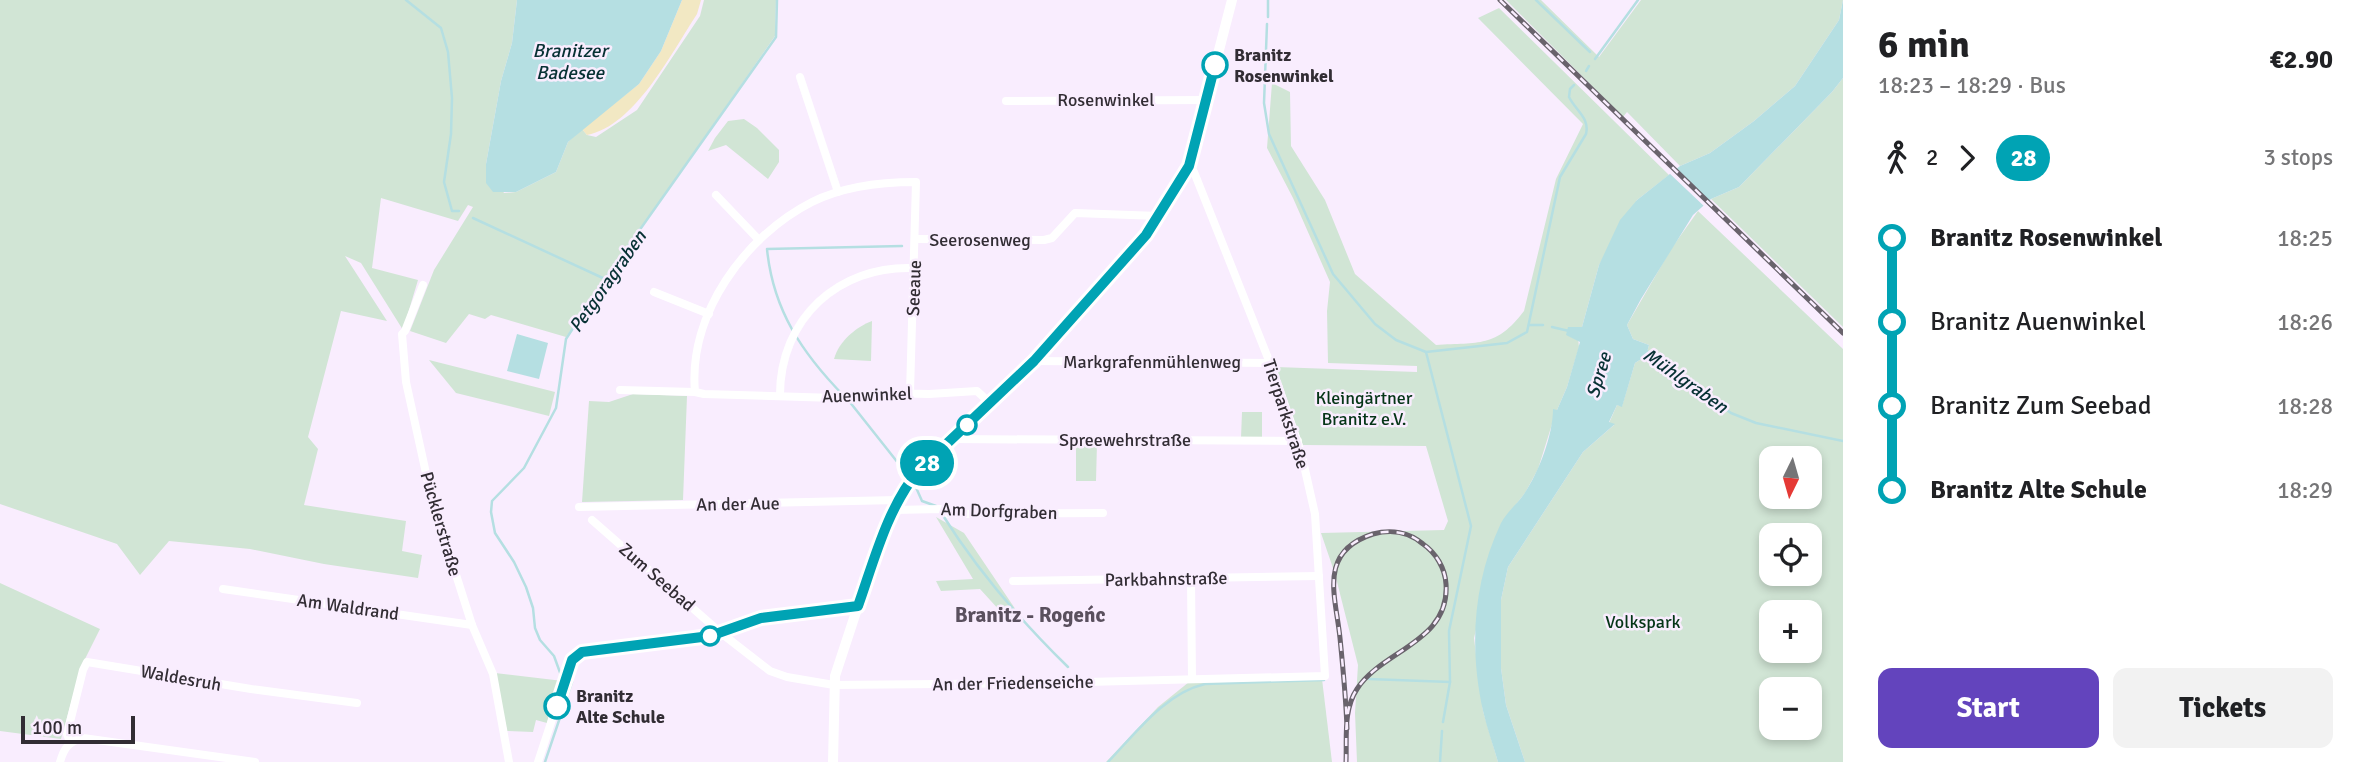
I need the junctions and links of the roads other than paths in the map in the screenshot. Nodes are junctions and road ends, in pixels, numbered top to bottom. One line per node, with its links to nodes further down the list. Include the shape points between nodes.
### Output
1 (1232, 0): 3 (street)
2 (800, 77): 6 (street)
3 (1206, 100): 4 (street, Rosenwinkel); 5 (street)
4 (1006, 101)
5 (1189, 166): 8 (street); 16 (street, Tierparkstraße)
6 (838, 192): 9 (street, Seeaue, via 876,184 916,183); 10 (street, via 811,203)
7 (716, 195): 10 (street)
8 (1159, 216): 9 (street, Seerosenweg, via 1075,213 1052,238 1044,240); 15 (street)
9 (915, 239): 11 (street, Seeaue)
10 (759, 240): 14 (street, via 728,277)
11 (914, 268): 19 (street, Seeaue); 20 (street, via 875,271 841,285 813,306 794,334 783,366)
12 (423, 285): 33 (street, Pücklerstraße, via 402,334 406,382 433,506)
13 (654, 292): 14 (street)
14 (709, 314): 18 (street, via 695,367)
15 (1034, 361): 16 (street, Markgrafenmühlenweg); 21 (street)
16 (1270, 363): 23 (street, Tierparkstraße)
17 (620, 390): 18 (street, Auenwinkel)
18 (695, 392): 20 (street, Auenwinkel)
19 (910, 393): 20 (street, Auenwinkel, via 867,399); 21 (street, Auenwinkel, via 977,391)
20 (780, 395)
21 (991, 404): 22 (street)
22 (951, 439): 23 (street, Spreewehrstraße); 24 (street, via 918,471)
23 (1298, 441): 28 (street, Tierparkstraße, via 1313,501)
24 (896, 505): 25 (street, An der Aue); 26 (street, Am Dorfgraben, via 941,509 949,514); 32 (street)
25 (579, 507)
26 (1104, 513)
27 (592, 520): 34 (street, Zum Seebad)
28 (1319, 576): 29 (street, Parkbahnstraße); 35 (street, Tierparkstraße)
29 (1191, 579): 30 (street, Parkbahnstraße); 36 (street)
30 (1013, 581)
31 (223, 589): 33 (street, Am Waldrand)
32 (858, 606): 34 (street, via 761,618); 37 (street)
33 (472, 625): 42 (street, Pücklerstraße, via 493,674)
34 (721, 633): 37 (street, Zum Seebad, via 770,671); 43 (street, via 575,656)
35 (1325, 676): 36 (street, An der Friedenseiche)
36 (1192, 679): 37 (street, An der Friedenseiche)
37 (834, 685): 44 (street)
38 (357, 703): 39 (street, Waldesruh, via 87,662 68,734)
39 (70, 742): 40 (street); 41 (street, via 83,738)
40 (61, 762)
41 (255, 762)
42 (509, 762)
43 (538, 762)
44 (833, 762)

